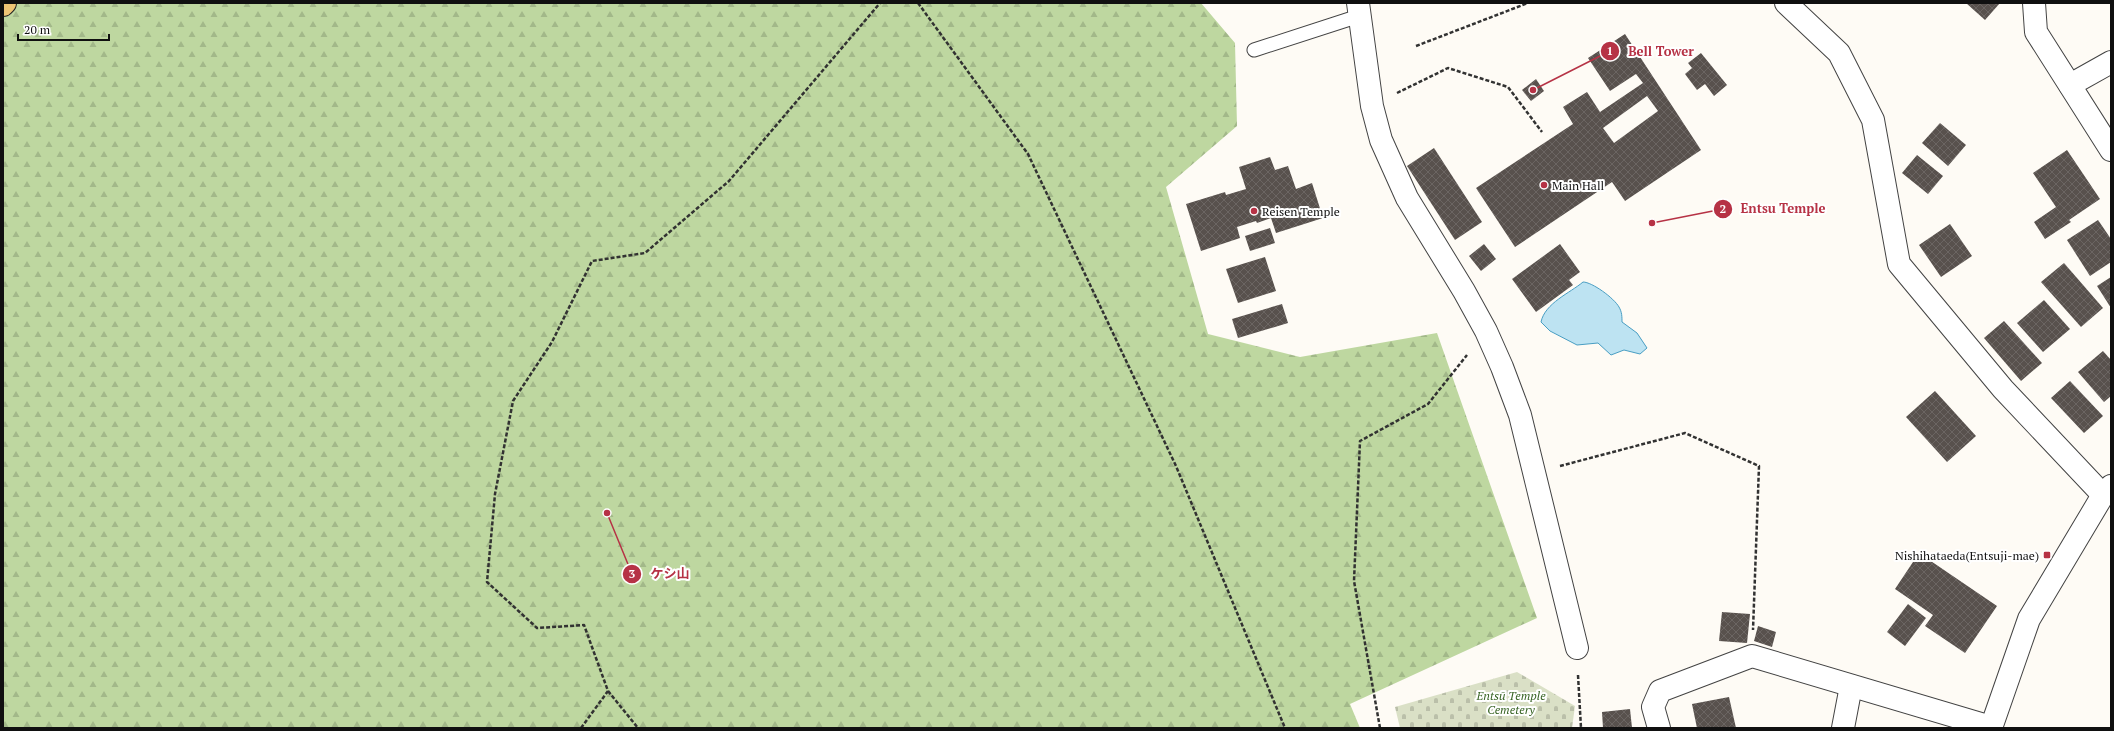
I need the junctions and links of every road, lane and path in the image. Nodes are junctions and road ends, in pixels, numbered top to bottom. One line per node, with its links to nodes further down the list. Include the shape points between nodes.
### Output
1 (880, 3): 20 (path, via 729,181 645,253 592,261 552,342 513,401 495,494 487,582 537,628 584,625)
2 (918, 3): 23 (path, via 1028,154 1176,466)
3 (1528, 3): 7 (path)
4 (1786, 3): 16 (street, via 1839,52 1873,120 1899,264 2003,389)
5 (2034, 3): 10 (street, via 2036,32)
6 (1358, 10): 8 (lane); 11 (street)
7 (1416, 46)
8 (1254, 50)
9 (2111, 62): 10 (street)
10 (2070, 85): 13 (street)
11 (1372, 106): 12 (path, via 1448,68 1508,87); 14 (street, via 1381,140 1407,198)
12 (1542, 132)
13 (2111, 150)
14 (1486, 331): 15 (street, via 1520,415); 24 (path, via 1428,404 1360,441 1354,581)
15 (1534, 472): 17 (street); 18 (path, via 1685,433 1760,466)
16 (2107, 490): 28 (street, via 2029,619)
17 (1577, 648): 25 (path)
18 (1752, 656): 19 (street); 26 (street, via 1660,691 1653,707)
19 (1851, 686): 27 (street); 28 (street)
20 (608, 691): 21 (path); 22 (path)
21 (581, 728)
22 (638, 728)
23 (1285, 728)
24 (1380, 728)
25 (1581, 728)
26 (1659, 728)
27 (1843, 728)
28 (1991, 728)

